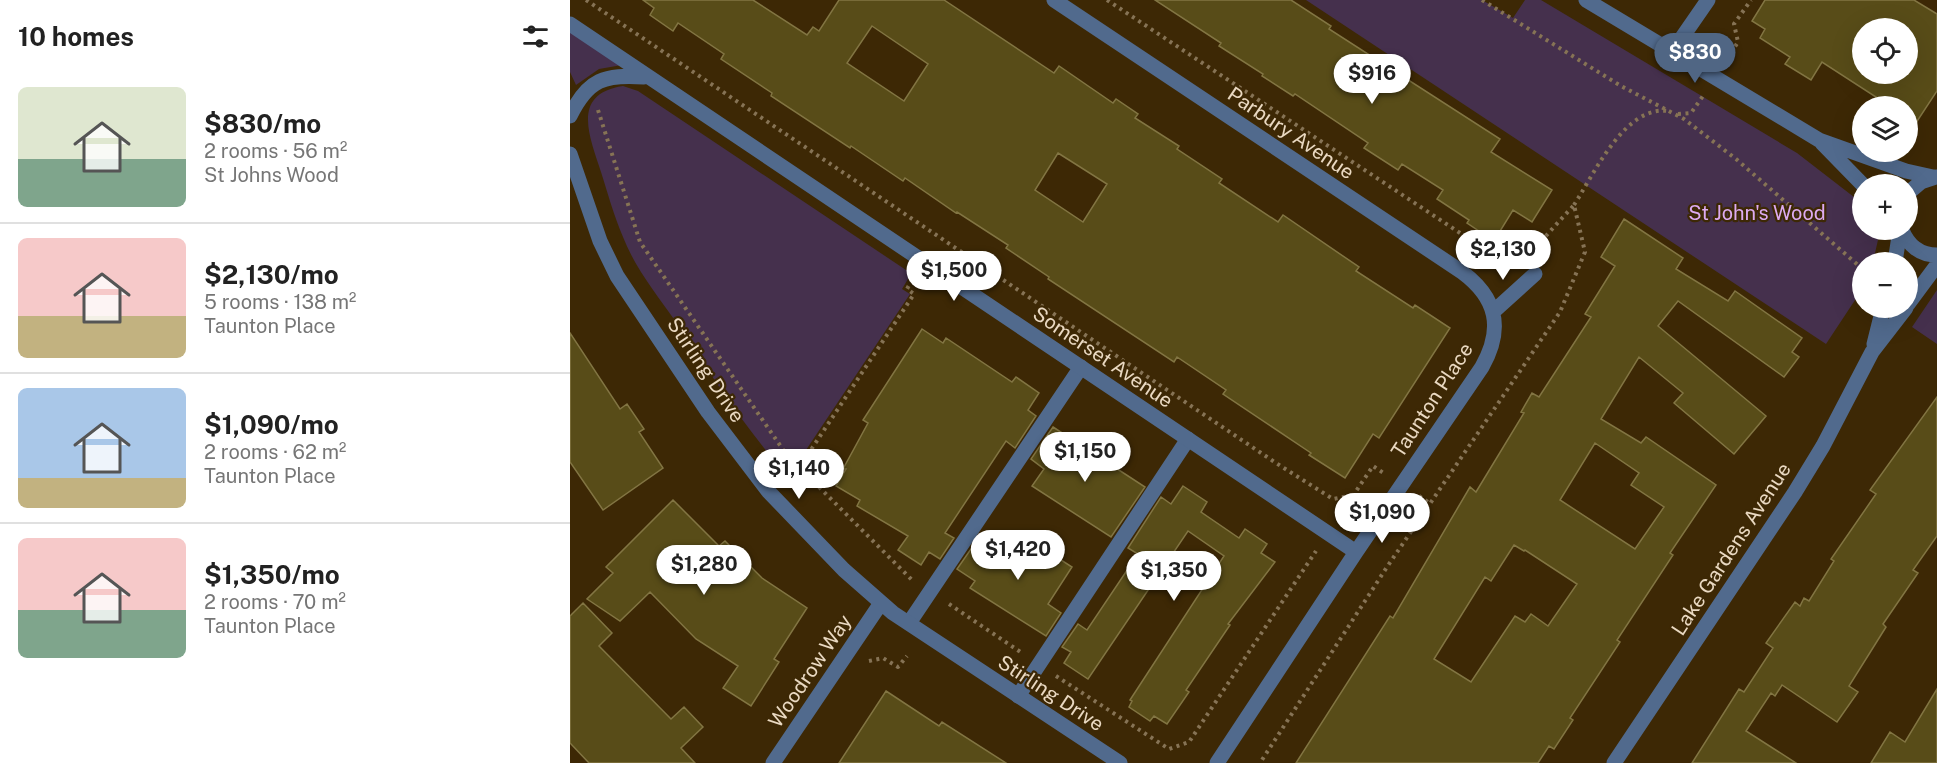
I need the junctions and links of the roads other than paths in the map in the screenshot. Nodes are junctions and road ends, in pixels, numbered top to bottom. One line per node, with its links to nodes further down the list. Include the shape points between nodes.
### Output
1 (1054, 0): 18 (street, Parbury Avenue, via 1462,272 1482,291)
2 (1586, 0): 5 (street)
3 (1708, 0): 5 (street)
4 (570, 24): 6 (street, Somerset Avenue)
5 (1672, 52): 8 (street)
6 (647, 77): 7 (street, via 603,78 580,98); 22 (street, Somerset Avenue)
7 (570, 116)
8 (1820, 140): 10 (street); 11 (street, via 1906,171)
9 (570, 154): 25 (street, Stirling Drive, via 610,264 708,412 768,491)
10 (1852, 174)
11 (1935, 177): 12 (street)
12 (1918, 184)
13 (1908, 240): 14 (street, via 1914,248)
14 (1937, 255)
15 (1937, 265): 17 (street, Lake Gardens Avenue)
16 (1535, 274): 18 (street)
17 (1918, 291)
18 (1493, 312): 24 (street, Taunton Place, via 1494,334 1487,358)
19 (1880, 318): 21 (street, Lake Gardens Avenue)
20 (1898, 318): 21 (street, Lake Gardens Avenue)
21 (1872, 352): 31 (street, Lake Gardens Avenue, via 1795,492)
22 (1081, 368): 23 (street, Somerset Avenue); 26 (street)
23 (1188, 439): 24 (street, Somerset Avenue); 27 (street)
24 (1356, 552): 30 (street, Taunton Place)
25 (881, 603): 26 (street, Stirling Drive); 28 (street, Woodrow Way)
26 (909, 623): 27 (street, Stirling Drive)
27 (1017, 696): 29 (street, Stirling Drive)
28 (773, 763)
29 (1120, 763)
30 (1217, 763)
31 (1614, 763)

